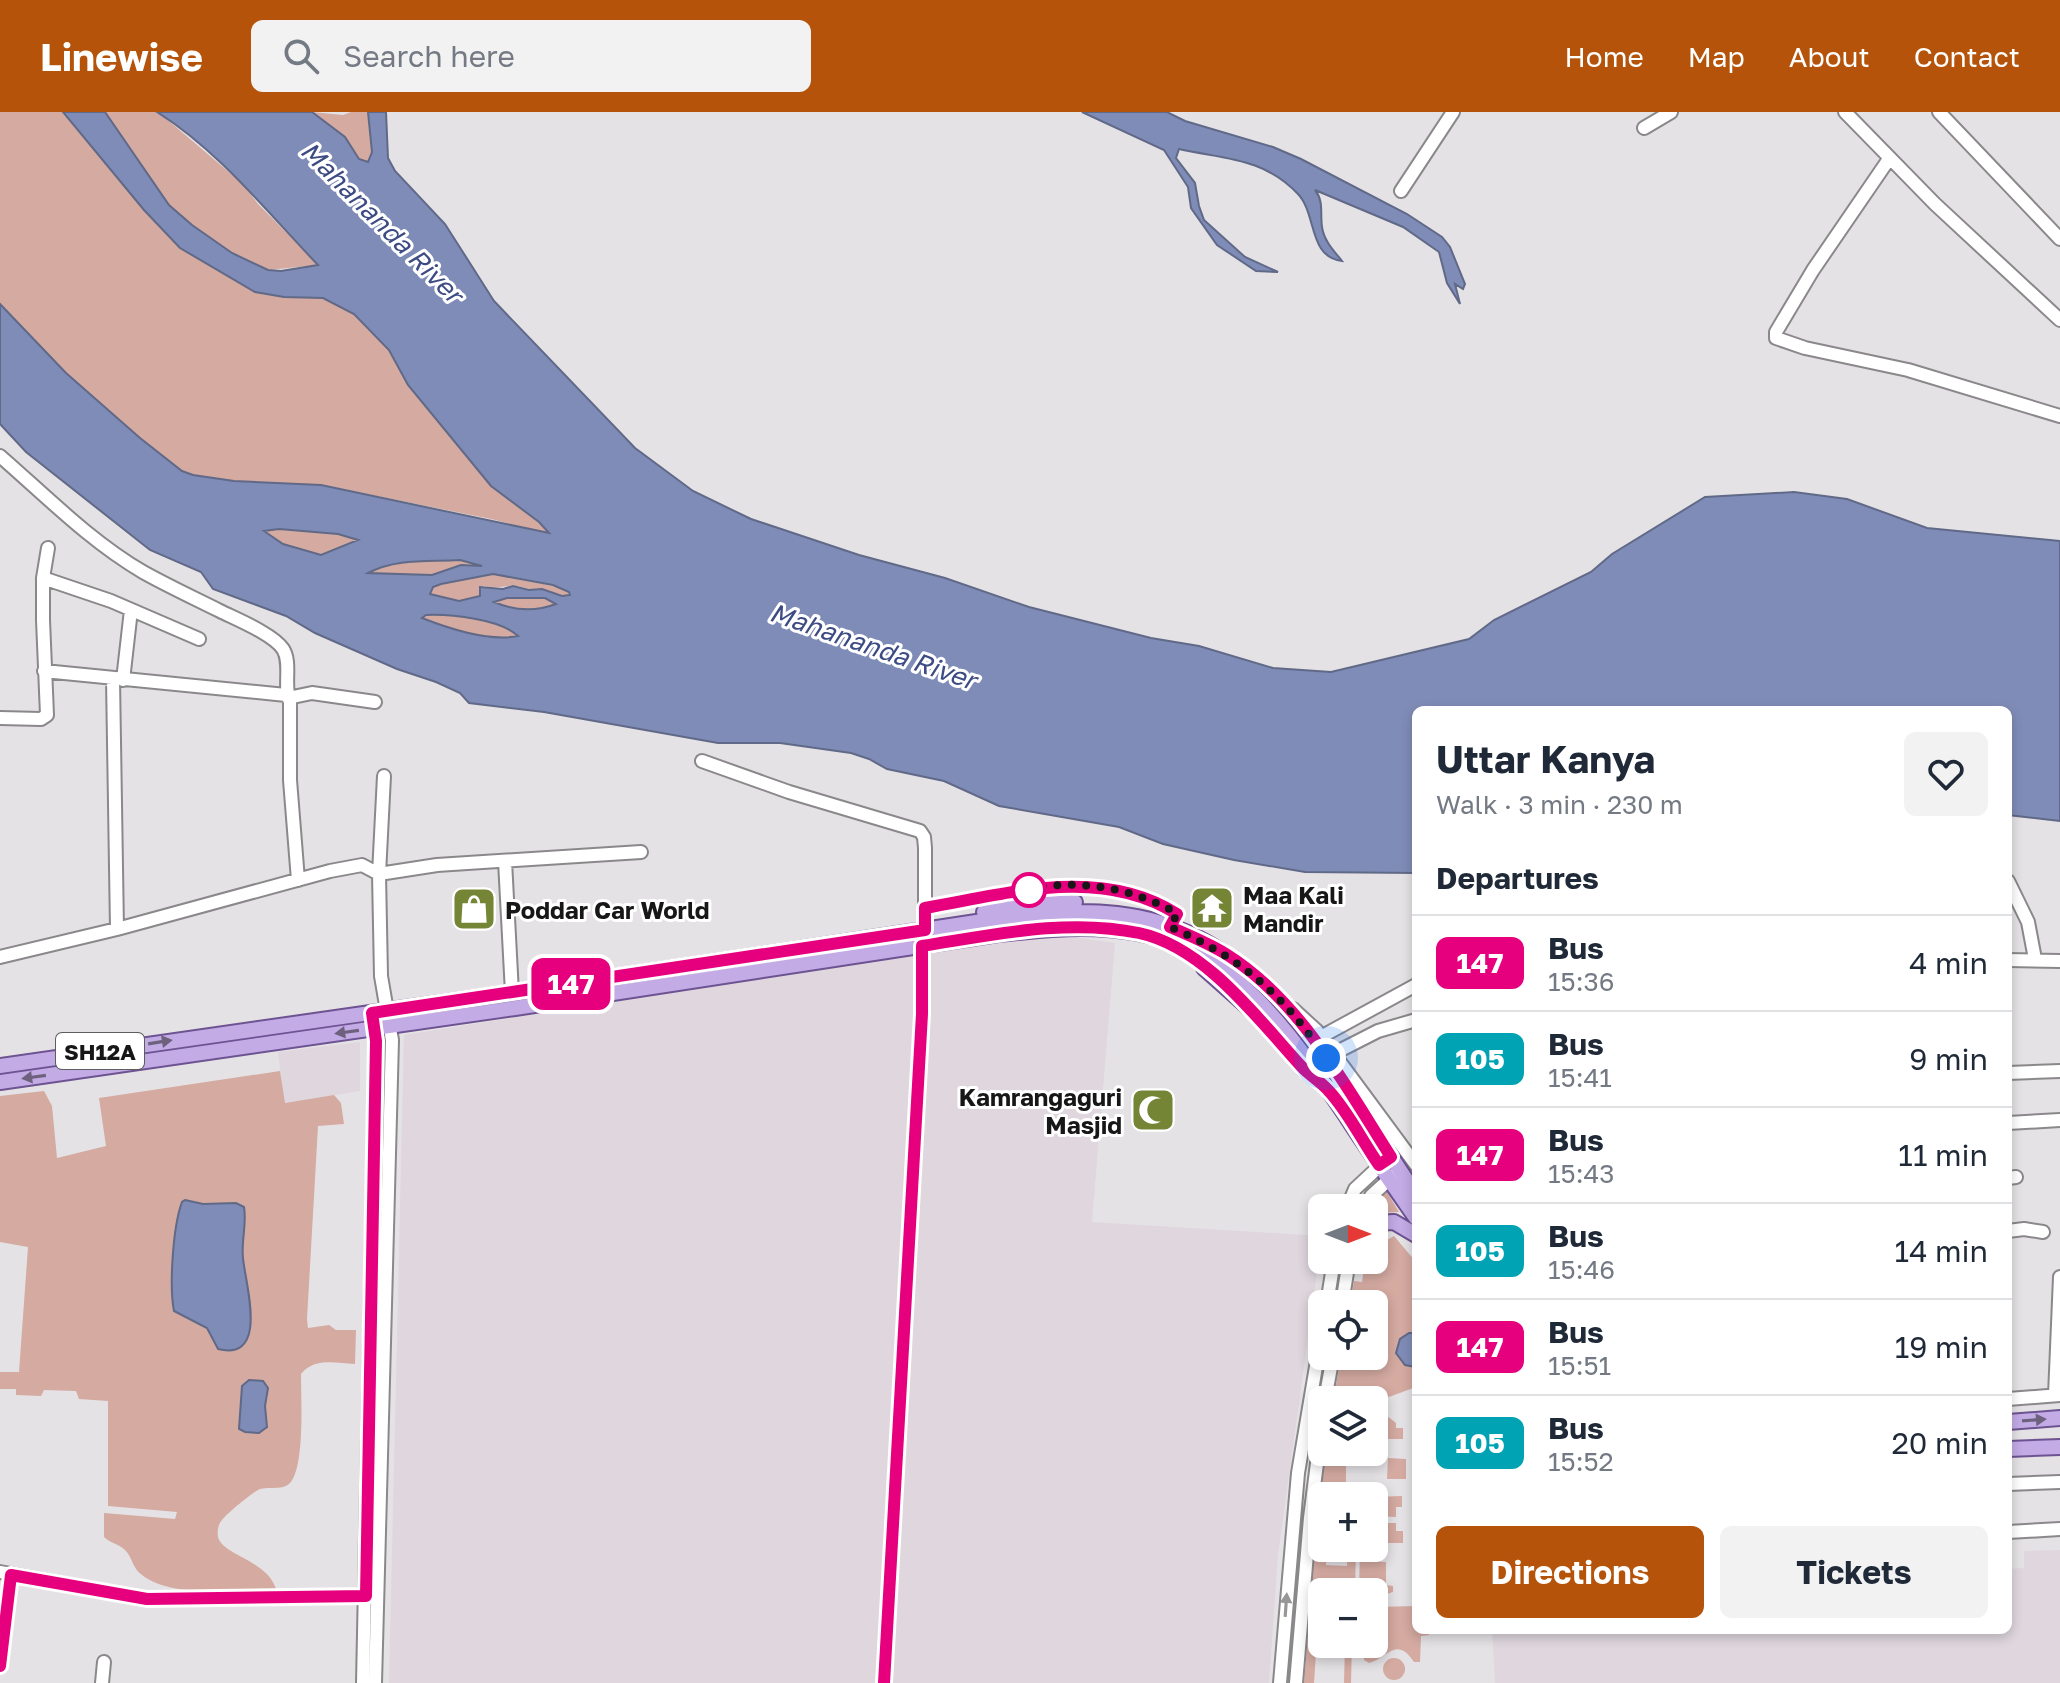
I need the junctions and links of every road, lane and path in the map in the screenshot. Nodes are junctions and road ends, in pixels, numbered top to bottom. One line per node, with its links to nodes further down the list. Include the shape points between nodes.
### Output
1 (1453, 112): 7 (street)
2 (1671, 112): 5 (street)
3 (1845, 112): 6 (street)
4 (1939, 112): 8 (street)
5 (1644, 128)
6 (1889, 159): 9 (street); 10 (street, via 1813,270 1776,338 1908,370)
7 (1401, 191)
8 (2060, 239)
9 (2060, 320)
10 (2060, 416)
11 (0, 456): 18 (street, via 116,554 278,644 286,656)
12 (48, 548): 13 (street)
13 (43, 578): 14 (street); 16 (street)
14 (131, 610): 15 (street); 17 (street)
15 (199, 639)
16 (44, 671): 17 (street); 20 (street, via 47,715)
17 (118, 680): 18 (street); 30 (street)
18 (287, 697): 19 (street, via 312,693); 26 (street)
19 (375, 702)
20 (0, 718)
21 (702, 761): 28 (street, via 920,831)
22 (384, 776): 25 (street)
23 (641, 852): 24 (street)
24 (505, 861): 25 (street); 38 (street)
25 (379, 874): 26 (street, via 362,865); 39 (street)
26 (298, 880): 30 (street)
27 (2012, 889): 34 (street, via 2028,922)
28 (925, 908): 29 (street, via 1036,888 1085,886 1131,894 1164,907 1177,914); 31 (street)
29 (1170, 927): 31 (main road, SH12A, via 1097,903 1042,903 962,916); 41 (main road, SH12A, via 1226,954 1270,988)
30 (117, 929): 33 (street)
31 (925, 930): 38 (main road, SH12A)
32 (922, 946): 39 (main road, SH12A); 51 (main road, SH12A, via 1074,927 1141,933 1171,944 1257,1015 1302,1068 1329,1090); 82 (street)
33 (0, 957)
34 (2035, 959): 35 (street); 36 (street)
35 (2012, 960)
36 (2060, 961)
37 (1412, 987): 41 (street)
38 (512, 993): 39 (main road, SH12A)
39 (381, 1020): 43 (main road, SH12A, one-way to 39); 46 (main road, SH12A, one-way to 46); 74 (street, via 376,1057); 81 (street, via 392,1040)
40 (1412, 1021): 42 (street, via 1378,1031)
41 (1318, 1038): 42 (main road, SH12A)
42 (1330, 1056): 49 (street); 51 (main road, SH12A)
43 (0, 1066)
44 (2060, 1071): 45 (street)
45 (2012, 1073)
46 (0, 1082)
47 (2060, 1120): 48 (street)
48 (2012, 1123)
49 (1407, 1153): 50 (street); 51 (street)
50 (1412, 1160)
51 (1391, 1167): 52 (main road, SH12A); 53 (street); 54 (street); 55 (main road, SH12A)
52 (1412, 1190)
53 (1353, 1194)
54 (1372, 1194)
55 (1412, 1210)
56 (1388, 1222): 59 (main road)
57 (2012, 1231): 58 (street)
58 (2043, 1232)
59 (1412, 1233)
60 (2060, 1277): 61 (street)
61 (2058, 1395): 62 (street)
62 (2012, 1399)
63 (2060, 1418): 64 (main road, one-way to 63)
64 (2012, 1422)
65 (1308, 1439): 76 (street, one-way to 65, via 1298,1473)
66 (2060, 1447): 67 (main road)
67 (2012, 1449)
68 (1317, 1466): 77 (street)
69 (2060, 1482): 70 (street)
70 (2012, 1484)
71 (2060, 1529): 72 (street)
72 (2012, 1532)
73 (6, 1573): 74 (street, via 147,1599); 78 (street)
74 (366, 1596): 80 (street)
75 (104, 1662): 79 (street)
76 (1281, 1664): 77 (street); 83 (street)
77 (1298, 1665): 84 (street)
78 (0, 1666)
79 (102, 1683)
80 (363, 1683)
81 (375, 1683)
82 (884, 1683)
83 (1280, 1683)
84 (1296, 1683)

